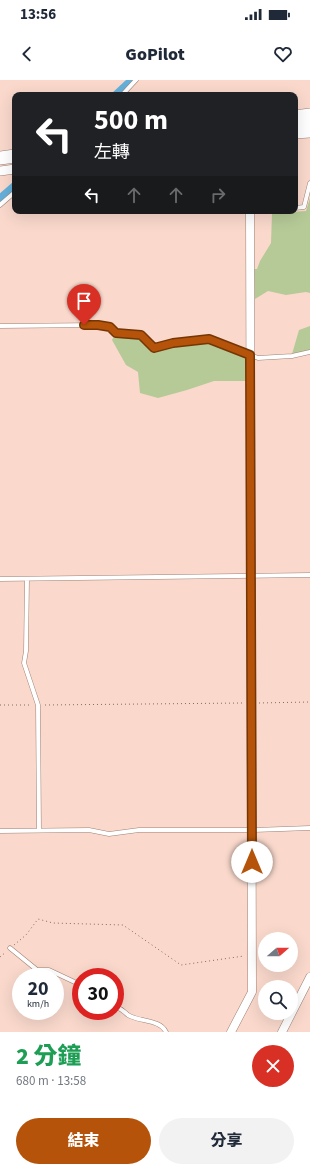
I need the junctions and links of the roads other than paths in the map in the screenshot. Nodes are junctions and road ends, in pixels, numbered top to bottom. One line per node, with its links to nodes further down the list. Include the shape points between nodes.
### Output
1 (136, 80): 2 (lane)
2 (125, 92)
3 (310, 110): 4 (street)
4 (298, 112)
5 (310, 115): 6 (highway)
6 (298, 117)
7 (310, 126): 8 (highway)
8 (298, 128)
9 (310, 133): 10 (street)
10 (298, 134)
11 (12, 150): 12 (street)
12 (0, 152)
13 (12, 156): 14 (highway)
14 (0, 158)
15 (12, 164): 16 (highway)
16 (0, 166)
17 (12, 169): 18 (street)
18 (0, 171)
19 (310, 184): 22 (lane, via 304,207)
20 (12, 196): 21 (lane)
21 (0, 205)
22 (298, 208)
23 (250, 214): 26 (street)
24 (0, 326): 26 (lane, via 98,325 110,327 116,333 141,335 154,348 209,339)
25 (310, 352): 26 (lane, via 258,358)
26 (250, 355): 27 (street)
27 (250, 576): 28 (lane); 30 (lane); 33 (street)
28 (310, 576)
29 (0, 579): 30 (lane)
30 (27, 579): 32 (lane, via 24,663 38,705)
31 (310, 828): 33 (lane)
32 (39, 830): 33 (lane, via 89,830 109,834 139,830); 34 (lane)
33 (251, 830): 40 (street, via 252,992)
34 (0, 831)
35 (10, 948): 37 (lane, via 37,970 49,970)
36 (310, 977): 41 (street)
37 (72, 981)
38 (124, 1011): 39 (lane, via 129,1015 161,1025)
39 (166, 1032)
40 (231, 1032)
41 (282, 1032)

